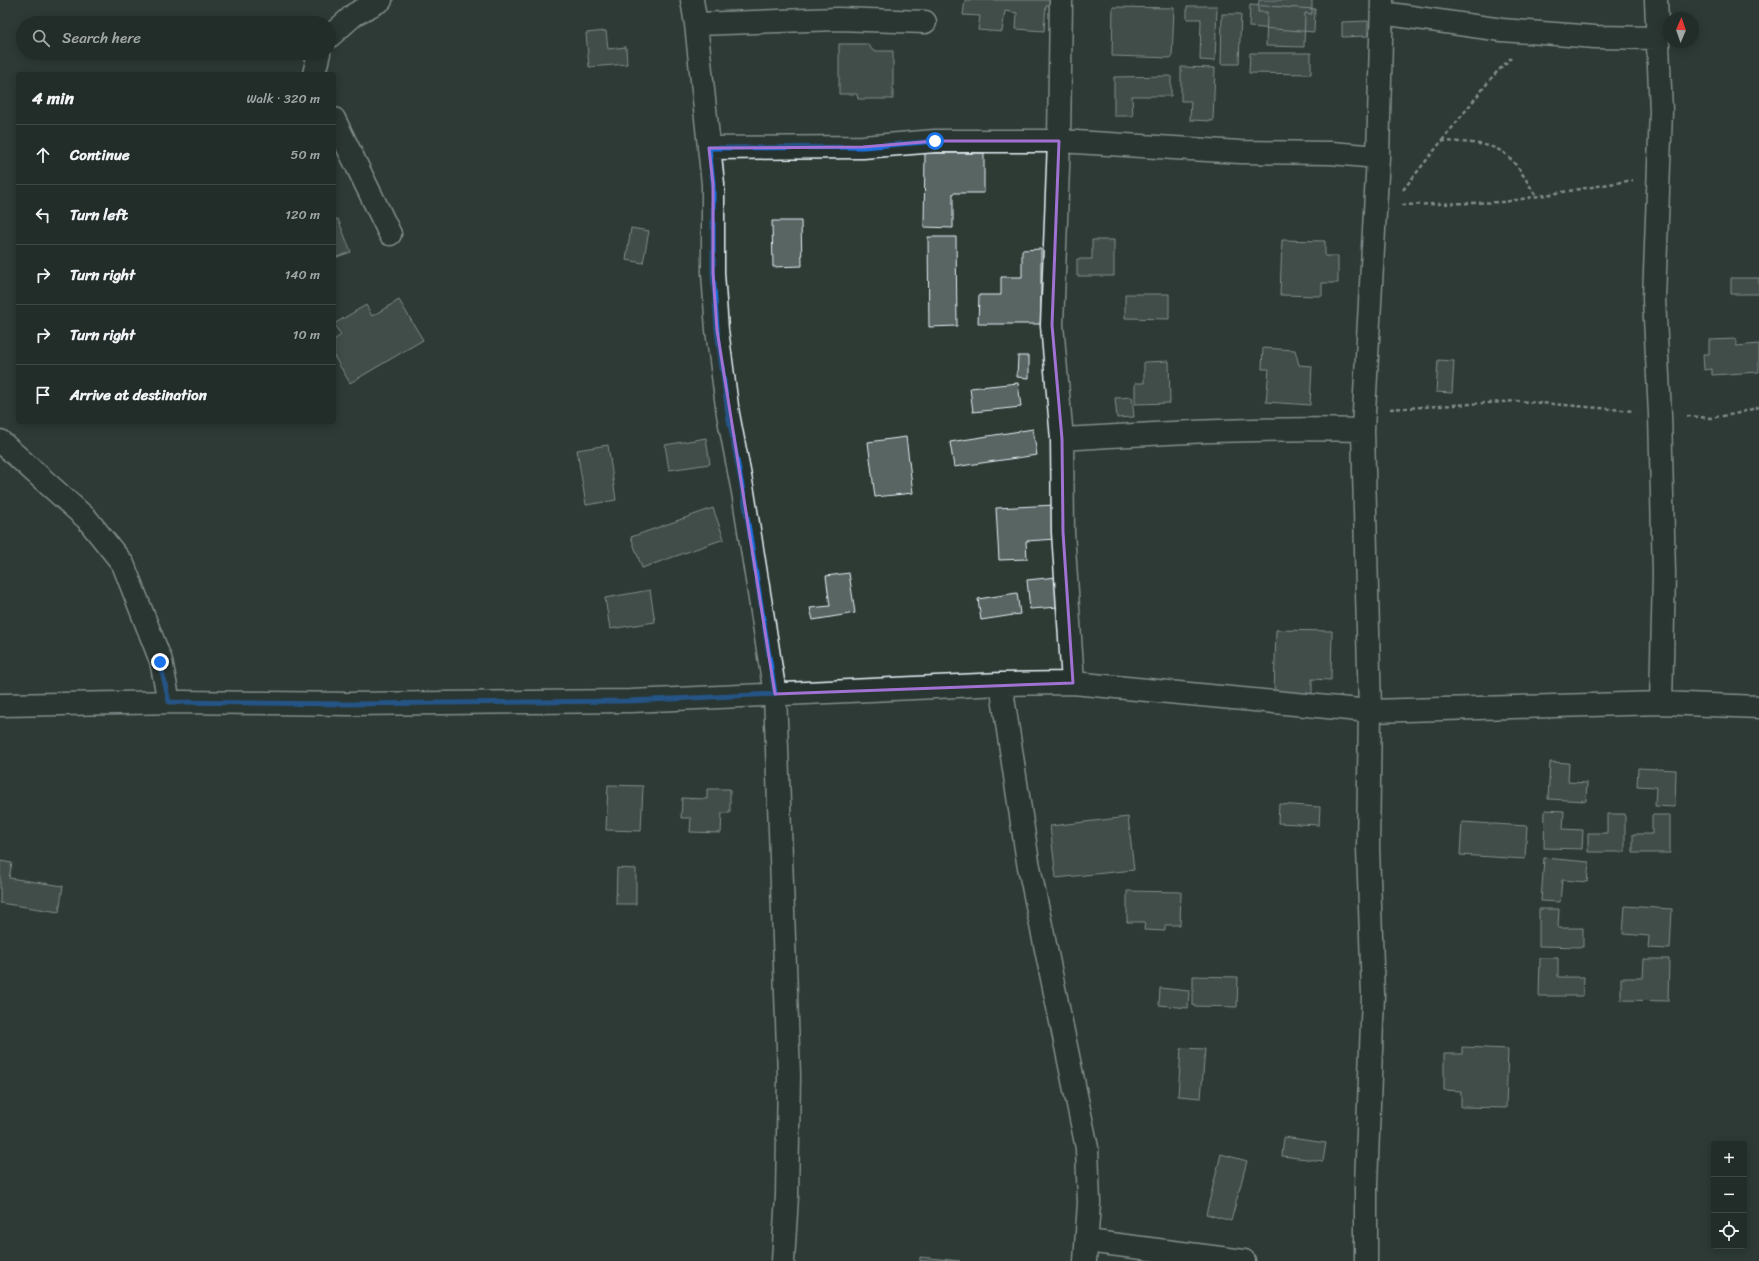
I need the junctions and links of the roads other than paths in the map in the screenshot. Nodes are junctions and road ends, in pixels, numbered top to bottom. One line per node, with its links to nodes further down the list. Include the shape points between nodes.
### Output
1 (381, 0): 8 (street, via 356,14)
2 (692, 0): 7 (street)
3 (1061, 0): 13 (street)
4 (1656, 0): 9 (street)
5 (1382, 6): 9 (street, via 1502,30 1595,37); 15 (street)
6 (925, 22): 7 (street, via 838,19)
7 (696, 24): 14 (street)
8 (336, 31)
9 (1658, 38): 24 (street, via 1660,111 1654,299 1664,574)
10 (317, 60): 11 (street)
11 (314, 72)
12 (336, 123): 16 (street)
13 (1059, 141): 14 (street, via 935,141 863,147); 15 (street, via 1240,152 1331,152); 18 (street, via 1052,325)
14 (709, 148): 22 (street, via 713,184 713,273 717,330 728,414 745,499)
15 (1378, 157): 17 (street, via 1381,213)
16 (390, 234)
17 (1363, 421): 18 (street, via 1303,428); 27 (street)
18 (1062, 439): 20 (street, via 1063,532)
19 (0, 441): 23 (street, via 87,519 123,564 160,662)
20 (1073, 683): 21 (street); 27 (street)
21 (1001, 684): 22 (street); 28 (street, via 1028,862 1087,1148 1089,1203)
22 (775, 694): 23 (street, via 631,701 349,704); 29 (street, via 789,1075)
23 (169, 702): 25 (street)
24 (1662, 703): 26 (street); 27 (street)
25 (0, 705)
26 (1759, 707)
27 (1370, 711): 31 (street, via 1368,848 1373,995)
28 (1086, 1251): 30 (street)
29 (783, 1261)
30 (1244, 1261)
31 (1366, 1261)

